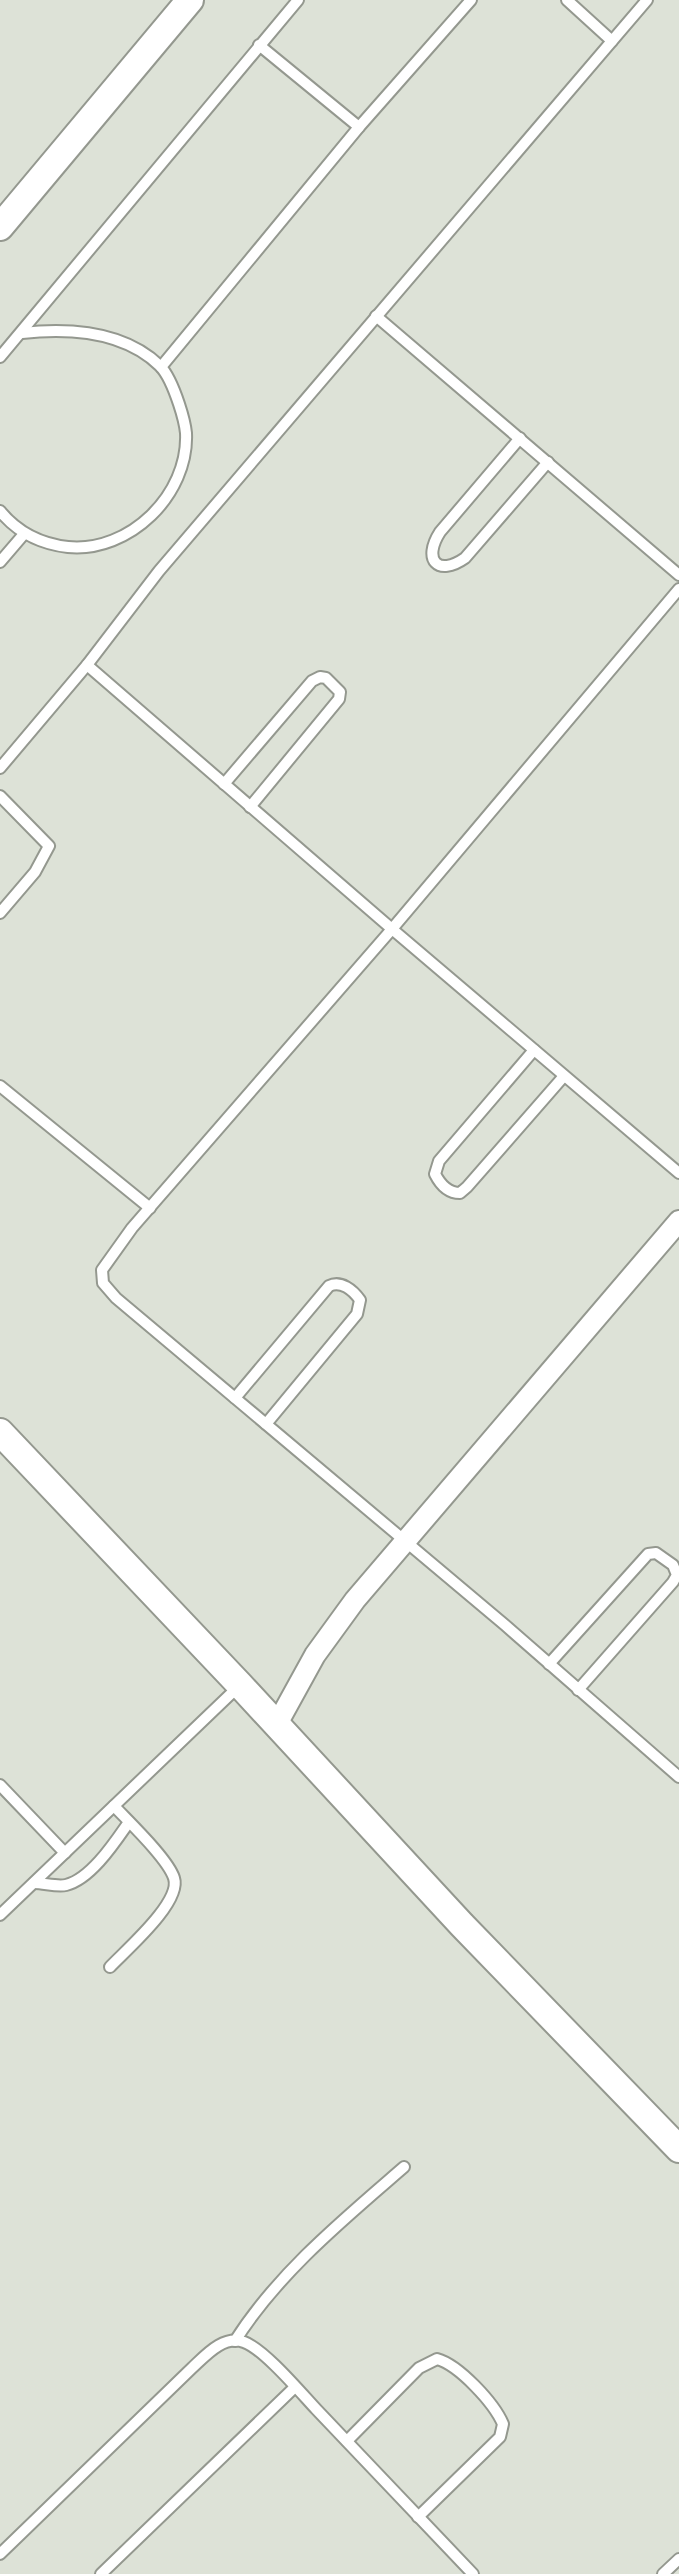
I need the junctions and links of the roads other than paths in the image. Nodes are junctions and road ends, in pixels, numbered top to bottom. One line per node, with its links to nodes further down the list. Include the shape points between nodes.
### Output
1 (190, 0): 9 (street)
2 (298, 0): 7 (lane)
3 (471, 0): 8 (lane)
4 (567, 0): 6 (lane)
5 (647, 0): 6 (lane)
6 (612, 41): 10 (lane)
7 (259, 45): 8 (lane); 11 (lane)
8 (359, 127): 13 (lane)
9 (0, 227)
10 (376, 316): 14 (lane); 21 (lane, via 159,571)
11 (22, 333): 12 (lane); 13 (lane, via 78,331 104,336)
12 (2, 351)
13 (161, 367): 17 (lane, via 176,394 186,435 178,476 147,520 130,533 92,546 58,546)
14 (520, 438): 15 (lane); 15 (lane, via 440,532 431,546 434,562 452,566 465,558)
15 (548, 462): 19 (lane)
16 (0, 511): 17 (lane)
17 (24, 534): 18 (lane)
18 (0, 562)
19 (679, 575)
20 (679, 589): 27 (lane)
21 (87, 665): 22 (lane); 23 (lane)
22 (0, 768)
23 (224, 784): 25 (lane); 25 (lane, via 312,681 326,678 340,692 339,699)
24 (0, 796): 26 (lane, via 49,846 35,872)
25 (250, 807): 27 (lane)
26 (0, 913)
27 (392, 929): 28 (lane); 32 (lane)
28 (534, 1050): 29 (lane); 29 (lane, via 439,1161 435,1174 444,1186 455,1193 467,1187)
29 (564, 1076): 31 (lane)
30 (0, 1086): 32 (lane)
31 (679, 1173)
32 (150, 1208): 34 (lane, via 105,1262 103,1283)
33 (679, 1221): 37 (street)
34 (235, 1398): 35 (lane); 35 (lane, via 329,1286 352,1290 360,1300 357,1314)
35 (266, 1424): 37 (lane)
36 (0, 1432): 39 (street)
37 (405, 1541): 38 (lane); 41 (street, via 315,1655)
38 (549, 1664): 40 (lane); 40 (lane, via 648,1554 656,1553 673,1565 673,1582)
39 (240, 1685): 41 (street); 44 (lane)
40 (578, 1690): 42 (lane)
41 (277, 1724): 50 (street)
42 (679, 1777)
43 (0, 1785): 46 (lane)
44 (114, 1806): 45 (lane); 46 (lane)
45 (129, 1822): 47 (lane, via 103,1858 78,1880 65,1885); 49 (lane, via 176,1880 167,1907)
46 (65, 1853): 47 (lane)
47 (34, 1883): 48 (lane)
48 (0, 1915)
49 (110, 1967)
50 (679, 2149)
51 (404, 2167): 52 (lane, via 264,2299)
52 (235, 2341): 53 (lane, via 257,2350); 56 (lane, via 215,2348 192,2368)
53 (295, 2387): 54 (lane); 58 (lane)
54 (347, 2441): 55 (lane); 55 (lane, via 419,2368 437,2359 451,2365 491,2403 503,2424 500,2437)
55 (418, 2517): 59 (lane)
56 (0, 2554)
57 (679, 2559): 60 (lane)
58 (101, 2574)
59 (473, 2574)
60 (663, 2574)

